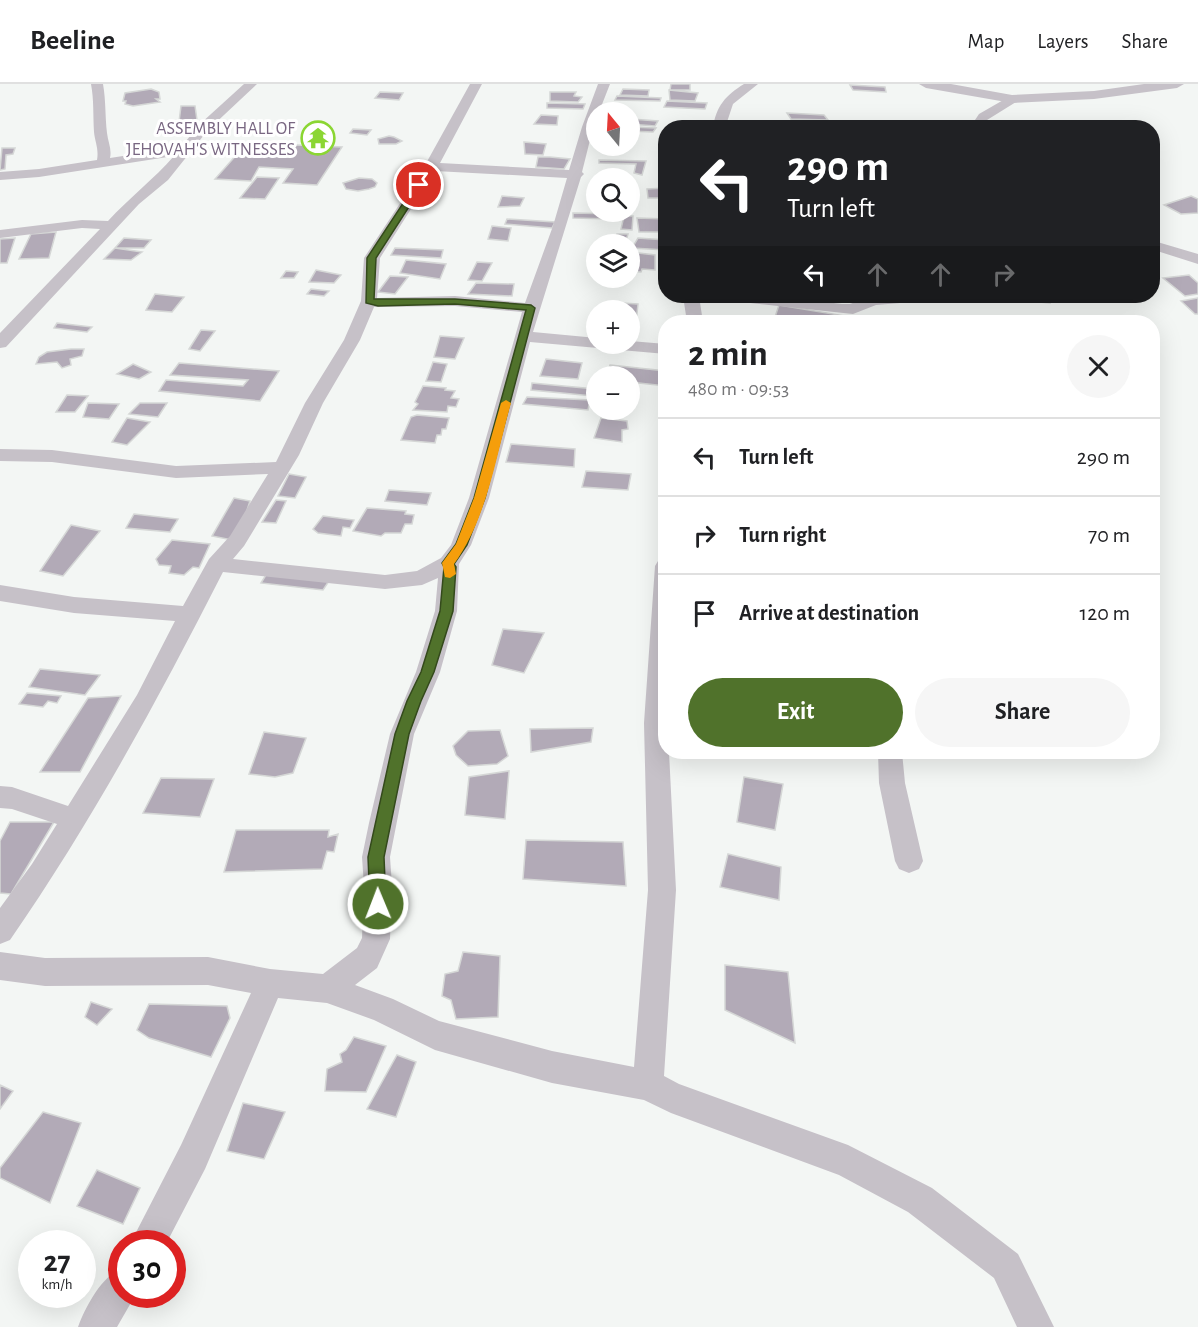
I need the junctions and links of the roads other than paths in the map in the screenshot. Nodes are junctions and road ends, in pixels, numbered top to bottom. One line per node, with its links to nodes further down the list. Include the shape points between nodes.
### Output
1 (98, 84): 12 (street)
2 (251, 84): 11 (street)
3 (476, 84): 13 (street)
4 (604, 84): 14 (street)
5 (752, 84): 9 (street, via 734,95 722,109)
6 (926, 84): 8 (street)
7 (1177, 84): 8 (street, via 1074,97)
8 (1012, 99): 10 (street)
9 (720, 120)
10 (981, 120)
11 (184, 150): 12 (street); 16 (street, via 163,177)
12 (104, 161): 15 (street)
13 (431, 167): 14 (street); 20 (street, via 372,258)
14 (577, 174): 23 (street)
15 (0, 176)
16 (112, 225): 17 (street, via 82,224); 28 (street)
17 (0, 234)
18 (1160, 247): 19 (street)
19 (1198, 259)
20 (369, 301): 23 (street, via 455,301); 32 (street)
21 (803, 303): 24 (street, via 842,309)
22 (869, 303): 25 (street)
23 (531, 308): 26 (street)
24 (852, 315)
25 (855, 315)
26 (524, 336): 27 (street); 33 (street, via 479,498 461,545)
27 (586, 342)
28 (0, 343)
29 (640, 347): 30 (street)
30 (658, 349)
31 (0, 456): 32 (street, via 52,456 176,472)
32 (282, 468): 34 (street, via 237,541)
33 (448, 563): 34 (street, via 422,578 385,582); 45 (street, via 446,611 428,672 402,734 378,846 376,939 367,958)
34 (216, 564): 36 (street)
35 (0, 593): 36 (street, via 74,605)
36 (190, 615): 40 (street, via 146,700)
37 (658, 692): 46 (street, via 662,890)
38 (890, 759): 41 (street)
39 (0, 797): 40 (street)
40 (75, 819): 42 (street)
41 (909, 861)
42 (0, 931)
43 (0, 966): 44 (street, via 45,972 208,971)
44 (270, 983): 45 (street); 47 (street, via 193,1157)
45 (327, 989): 46 (street, via 382,1009 435,1035 552,1066)
46 (648, 1085): 50 (street, via 848,1162 921,1200 1006,1266)
47 (154, 1230)
48 (108, 1308): 49 (street)
49 (96, 1327)
50 (1036, 1327)

